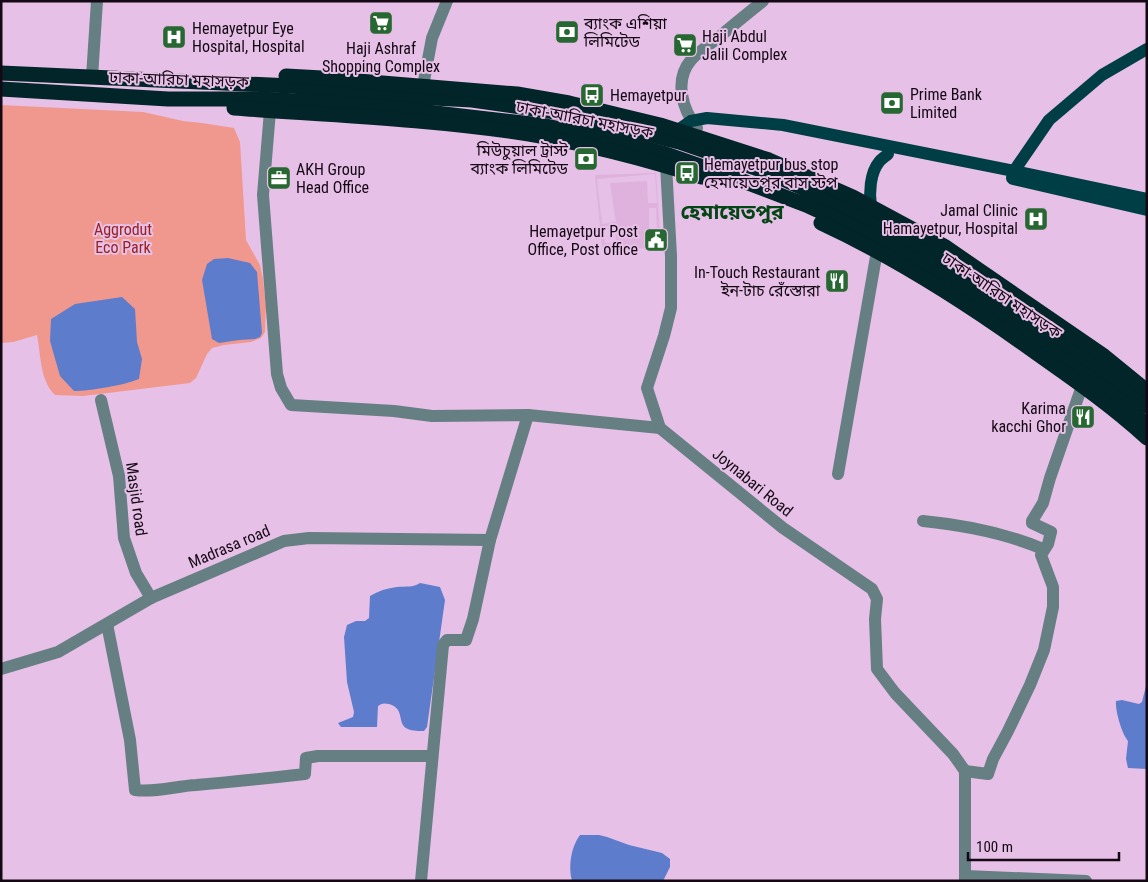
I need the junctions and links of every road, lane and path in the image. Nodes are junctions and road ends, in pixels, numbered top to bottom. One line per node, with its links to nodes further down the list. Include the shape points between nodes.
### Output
1 (97, 1): 6 (street)
2 (446, 1): 8 (street, via 432,38)
3 (763, 1): 12 (street, via 690,60 682,76 681,89)
4 (1147, 49): 15 (main road, via 1102,75 1049,120)
5 (1, 73): 6 (highway, ঢাকা-আরিচা মহাসড়ক)
6 (92, 77): 7 (highway, ঢাকা-আরিচা মহাসড়ক)
7 (166, 81): 8 (highway, via 199,72); 23 (highway, ঢাকা-আরিচা মহাসড়ক, via 292,86 472,100 562,112 688,145 770,173 846,208 958,269)
8 (423, 86): 12 (highway, via 516,94)
9 (1, 89): 10 (highway, ঢাকা-আরিচা মহাসড়ক)
10 (168, 99): 11 (highway); 25 (highway, ঢাকা-আরিচা মহাসড়ক, via 318,102 469,116 606,138 666,154 806,205 867,233 944,275 1028,332)
11 (270, 111): 14 (highway, via 529,134); 24 (street, via 264,204 278,374 290,405 375,409 432,416)
12 (689, 128): 13 (main road, via 707,126 782,134); 15 (main road, via 707,118 783,125); 17 (highway)
13 (888, 154): 15 (main road); 17 (main road, via 878,163 873,177 869,192)
14 (666, 165): 19 (highway, via 786,207); 26 (street, via 671,308 647,388)
15 (1013, 175): 16 (main road); 18 (main road)
16 (1147, 199)
17 (871, 206): 21 (highway, via 944,246 1007,288 1104,356)
18 (1147, 210)
19 (877, 251): 20 (highway, via 959,300); 28 (street)
20 (1082, 386): 27 (highway); 31 (street, via 1043,503 1032,521 1051,532)
21 (1147, 391)
22 (102, 400): 32 (street, Masjid road, via 119,476 124,538 136,573)
23 (1147, 406)
24 (528, 415): 26 (street); 30 (street)
25 (1147, 424)
26 (660, 428): 36 (street, Joynabari Road, via 783,528 872,589 877,599 877,669)
27 (1147, 438)
28 (838, 474)
29 (923, 521): 31 (street, via 998,534)
30 (490, 540): 32 (street, Madrasa road, via 309,538 284,541); 35 (street, via 466,640 446,640 443,645)
31 (1042, 552): 36 (street, via 1053,586 1053,607 1044,650 988,774)
32 (151, 598): 33 (street, Madrasa road)
33 (106, 624): 34 (street, Madrasa road, via 58,652); 35 (street, via 130,740 135,790 146,792 305,774 306,758 318,756)
34 (1, 669)
35 (432, 756): 38 (street)
36 (965, 771): 37 (street)
37 (965, 878): 39 (street)
38 (421, 881)
39 (1086, 881)

